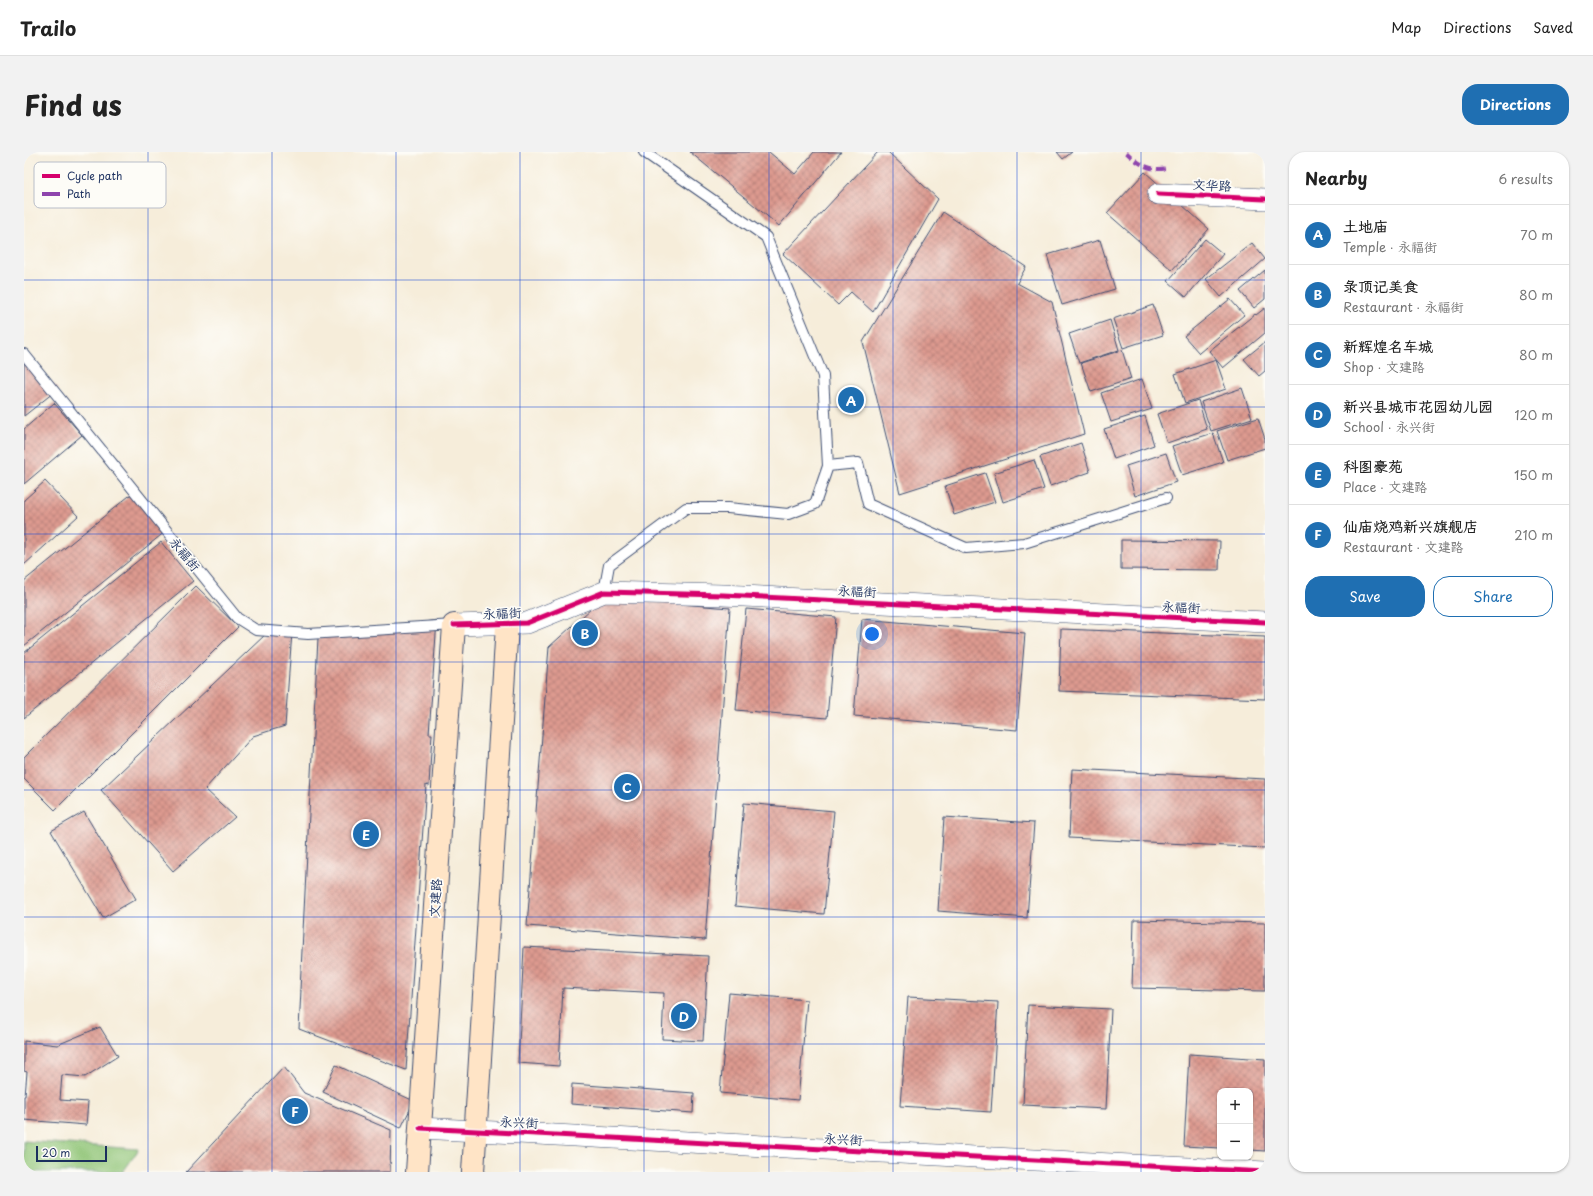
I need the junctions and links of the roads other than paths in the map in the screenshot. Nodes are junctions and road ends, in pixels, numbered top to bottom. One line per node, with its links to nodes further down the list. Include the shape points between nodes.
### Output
1 (644, 152): 5 (lane, via 766,237 823,376)
2 (1158, 194): 3 (street, 文华路)
3 (1265, 199)
4 (24, 354): 9 (lane, 永福街, via 237,618 256,630 308,634)
5 (828, 466): 6 (lane, via 858,463 868,504 966,548 1024,543); 7 (lane, via 814,504 788,514 728,508 686,508 609,565)
6 (1166, 498)
7 (604, 592): 8 (street, 永福街); 10 (street, 永福街, via 527,623)
8 (1265, 622)
9 (454, 625): 10 (street, 永福街); 11 (main road, 文建路)
10 (507, 625): 12 (main road)
11 (420, 1128): 12 (street, 永兴街); 13 (main road, 文建路)
12 (476, 1131): 14 (main road); 15 (street, 永兴街)
13 (417, 1172)
14 (473, 1172)
15 (1265, 1172)

